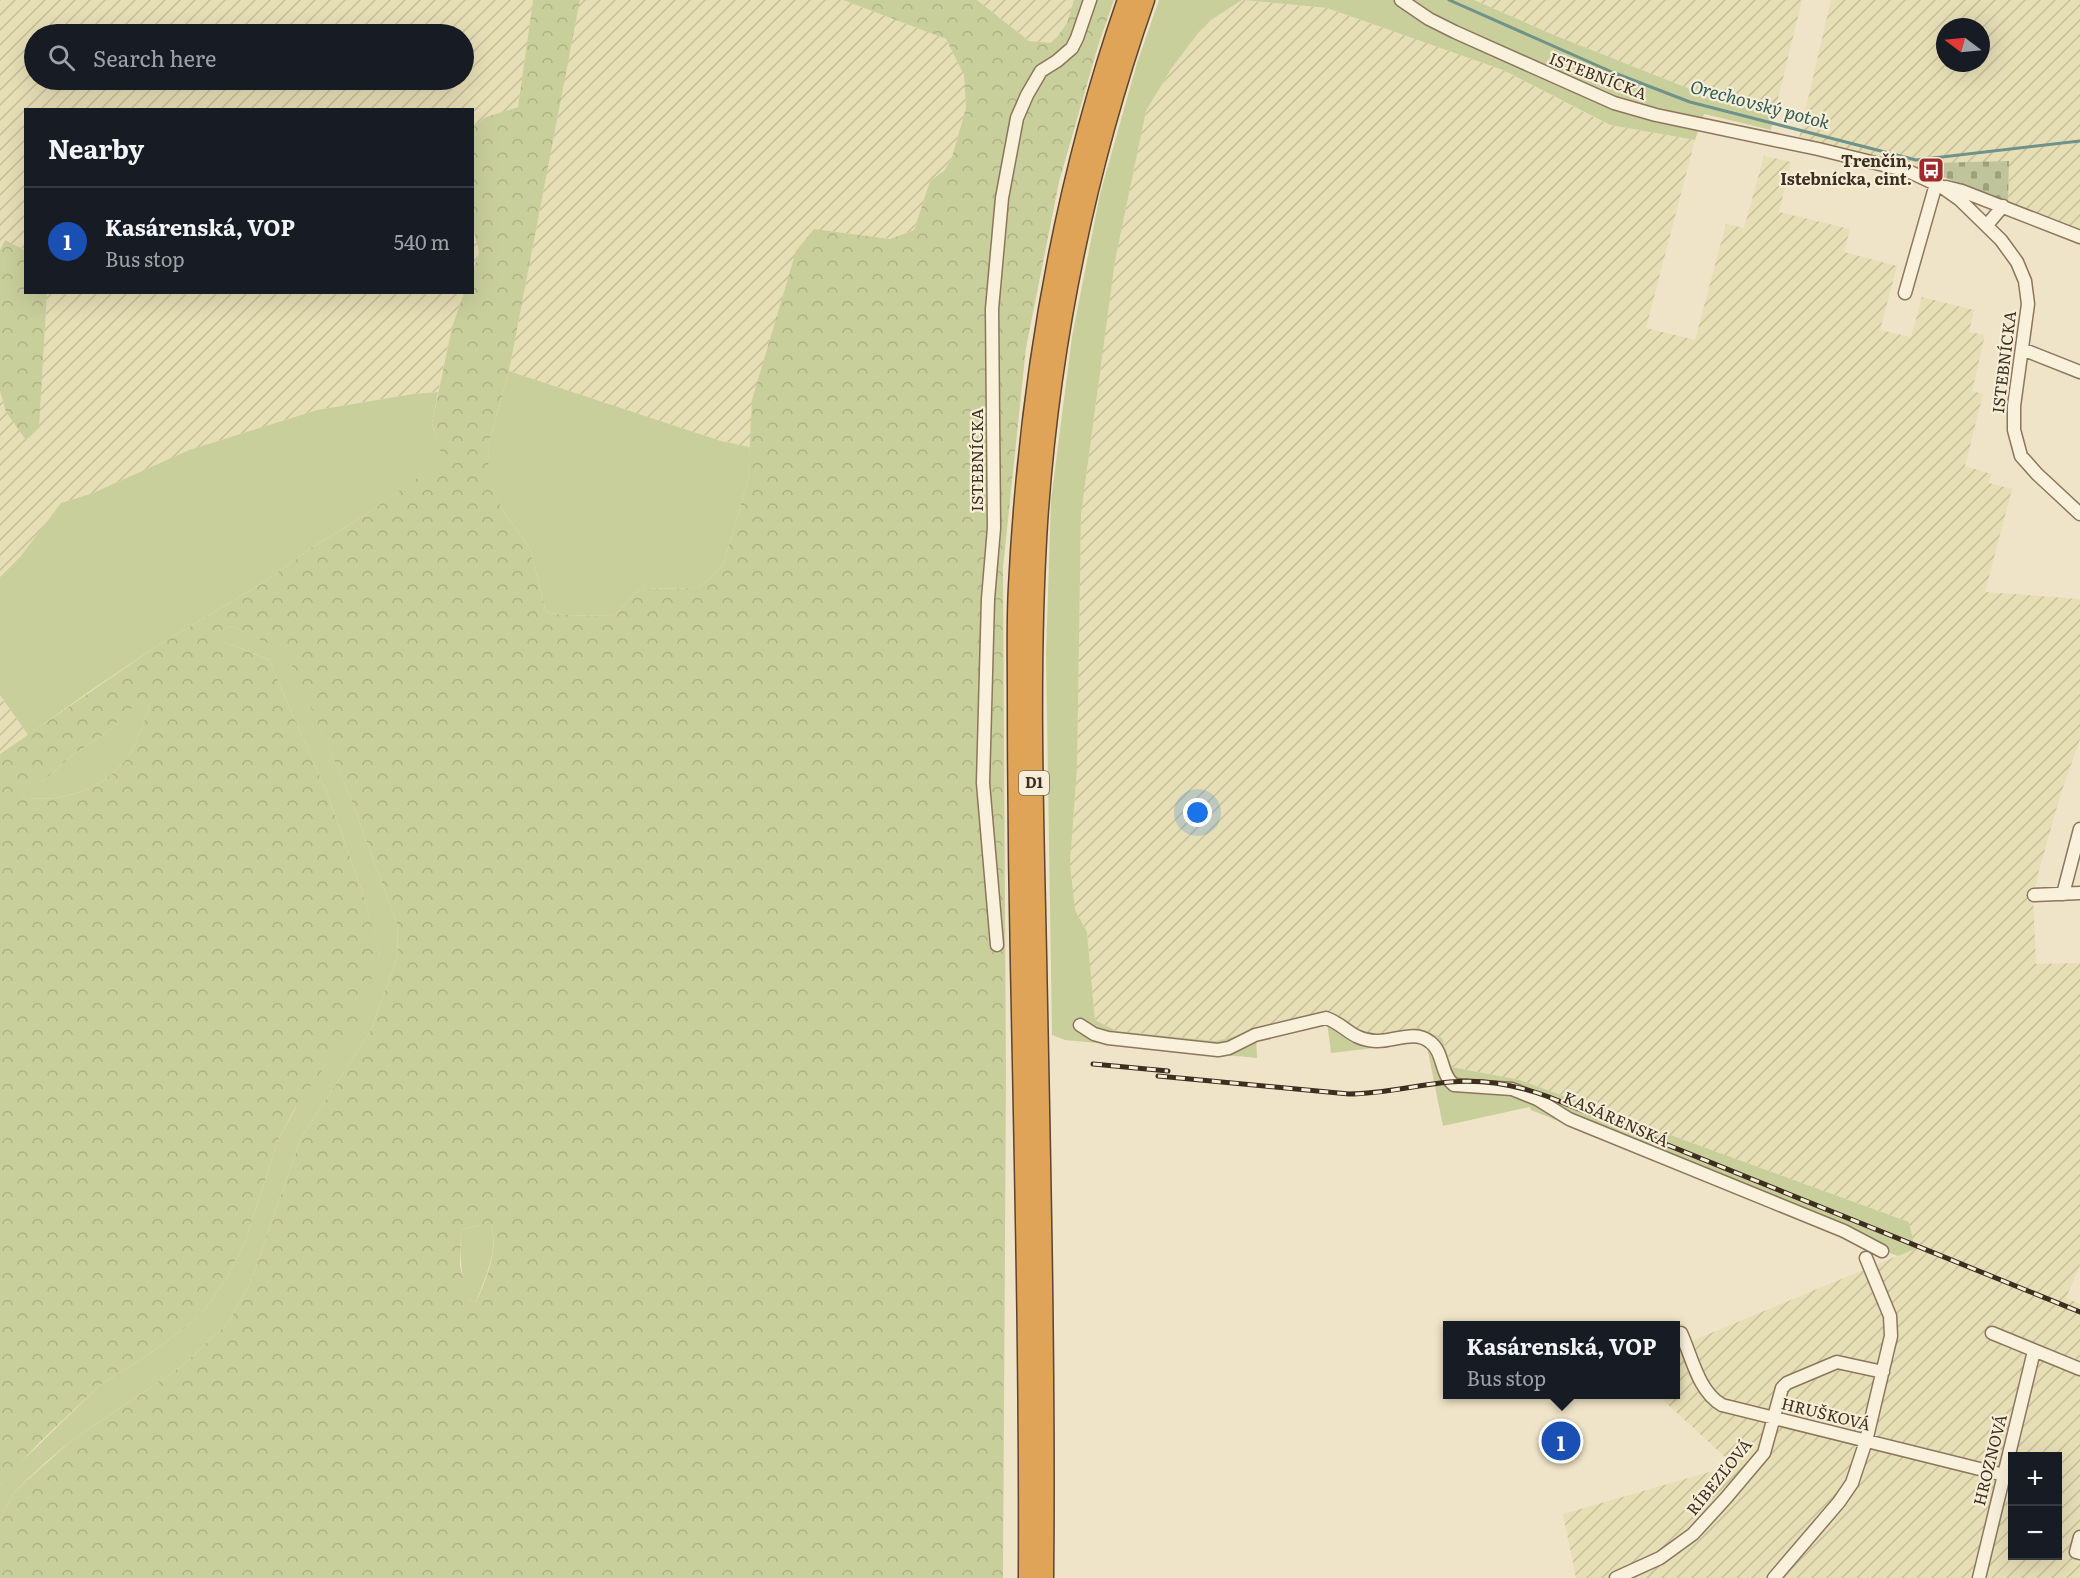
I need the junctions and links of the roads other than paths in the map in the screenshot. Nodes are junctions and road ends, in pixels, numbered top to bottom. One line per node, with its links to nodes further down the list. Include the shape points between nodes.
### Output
1 (1090, 0): 17 (street, ISTEBNÍCKA, via 1072,48 1041,71 1027,95 1017,118 1002,198 992,309 994,528 988,589 983,783)
2 (1127, 0): 32 (highway, D1, via 1078,164 1048,305 1028,448 1020,544 1017,739)
3 (1145, 0): 33 (highway, D1, via 1114,95 1077,240 1053,382 1038,523 1033,735 1045,1384)
4 (1401, 0): 5 (street, ISTEBNÍCKA, via 1455,32 1614,103 1864,159 1908,171)
5 (1939, 185): 6 (street); 7 (street, ISTEBNÍCKA); 9 (street)
6 (2002, 206): 7 (street); 8 (street)
7 (1987, 225): 10 (street, ISTEBNÍCKA, via 2009,251 2025,281 2028,304)
8 (2080, 237)
9 (1905, 293)
10 (2022, 349): 11 (street); 12 (street, ISTEBNÍCKA, via 2014,406 2014,430 2022,456)
11 (2080, 372)
12 (2080, 514)
13 (2080, 829): 15 (street)
14 (2080, 893): 15 (street)
15 (2063, 894): 16 (street)
16 (2034, 895)
17 (997, 945)
18 (1080, 1025): 19 (street, KASÁRENSKÁ, via 1108,1038 1218,1050 1255,1035 1326,1018 1365,1040 1417,1036 1437,1047 1441,1064 1454,1086 1512,1089 1527,1094 1569,1119)
19 (1882, 1251)
20 (1866, 1258): 25 (street, via 1890,1316 1892,1336)
21 (1682, 1333): 26 (street, HRUŠKOVÁ, via 1713,1400)
22 (1992, 1333): 23 (street)
23 (2034, 1351): 24 (street); 28 (street, HROZNOVÁ)
24 (2080, 1370)
25 (1883, 1372): 26 (street, RÍBEZĽOVÁ, via 1837,1362 1787,1383 1782,1388); 27 (street)
26 (1775, 1419): 27 (street, HRUŠKOVÁ); 34 (street, RÍBEZĽOVÁ, via 1764,1454 1693,1534 1660,1558)
27 (1866, 1440): 28 (street, HRUŠKOVÁ); 31 (street, via 1852,1483)
28 (2004, 1475): 35 (street, HROZNOVÁ)
29 (2080, 1537): 30 (street, via 2076,1552)
30 (2080, 1553)
31 (1781, 1576)
32 (1028, 1578)
33 (1044, 1578)
34 (1616, 1578)
35 (1979, 1578)

